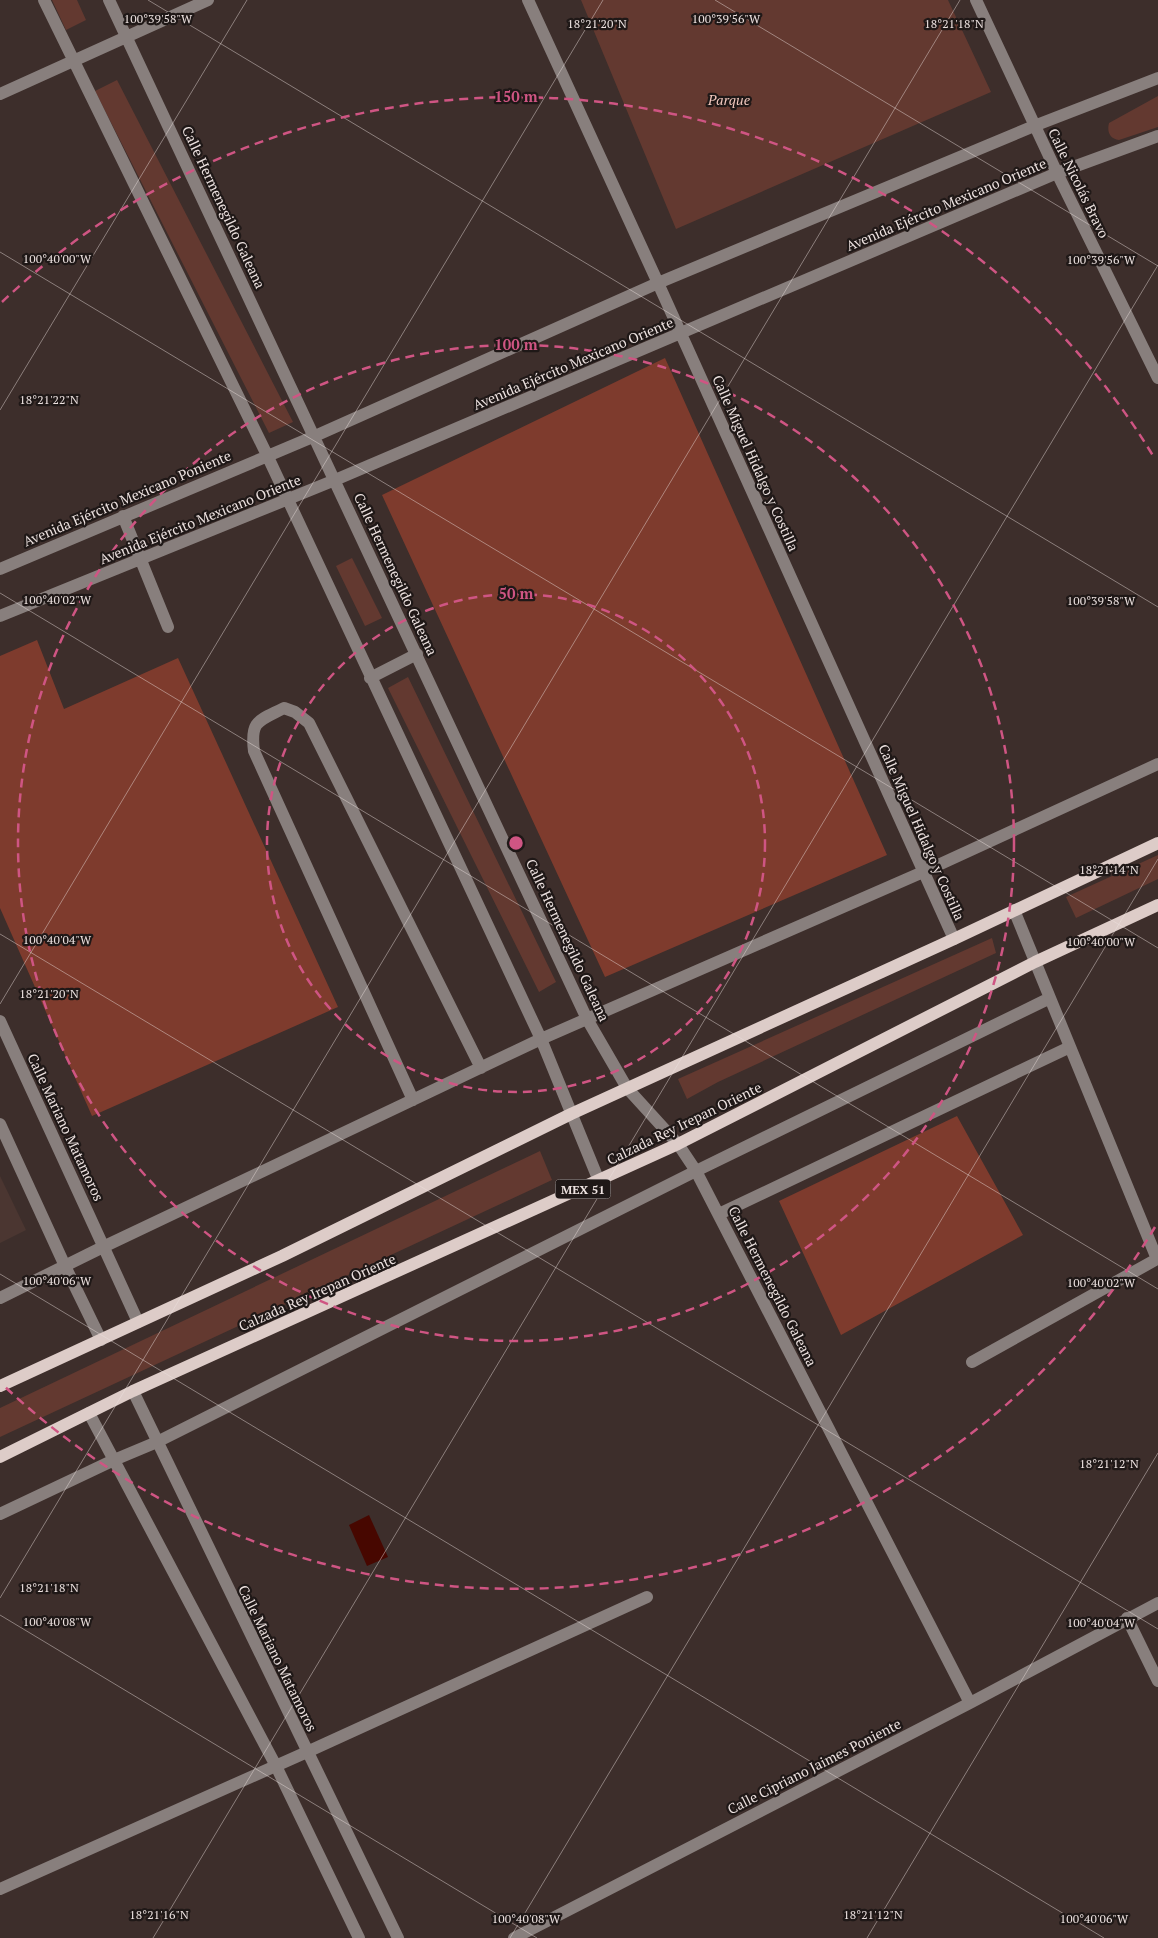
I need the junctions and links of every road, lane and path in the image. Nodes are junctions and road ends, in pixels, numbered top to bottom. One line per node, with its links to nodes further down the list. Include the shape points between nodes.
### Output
1 (44, 0): 7 (street)
2 (109, 0): 6 (street, Calle Hermenegildo Galeana)
3 (208, 0): 6 (street)
4 (528, 0): 13 (street, Calle Miguel Hidalgo y Costilla)
5 (976, 0): 10 (street, Calle Nicolás Bravo)
6 (127, 37): 7 (street); 16 (street, Calle Hermenegildo Galeana)
7 (74, 60): 9 (street); 17 (street)
8 (1158, 78): 10 (street)
9 (0, 94)
10 (1034, 126): 12 (street, Calle Nicolás Bravo); 13 (street)
11 (1158, 136): 12 (street, Avenida Ejército Mexicano Oriente)
12 (1057, 173): 14 (street, Avenida Ejército Mexicano Oriente); 15 (street, Calle Nicolás Bravo)
13 (658, 283): 14 (street, Calle Miguel Hidalgo y Costilla); 16 (street)
14 (681, 333): 18 (street, Avenida Ejército Mexicano Oriente); 29 (street, Calle Miguel Hidalgo y Costilla)
15 (1158, 378)
16 (315, 436): 17 (street); 18 (street, Calle Hermenegildo Galeana)
17 (267, 455): 19 (street); 20 (street, Avenida Ejército Mexicano Poniente)
18 (335, 480): 19 (street, Avenida Ejército Mexicano Oriente); 25 (street, Calle Hermenegildo Galeana)
19 (286, 500): 21 (street, Avenida Ejército Mexicano Oriente); 26 (street)
20 (123, 516): 21 (street); 22 (street, Avenida Ejército Mexicano Poniente)
21 (141, 560): 23 (street, Avenida Ejército Mexicano Oriente); 24 (street)
22 (0, 569)
23 (0, 616)
24 (168, 626)
25 (417, 654): 26 (street); 35 (street, Calle Hermenegildo Galeana)
26 (370, 678): 37 (street)
27 (1158, 764): 29 (street)
28 (1158, 843): 31 (main road)
29 (923, 872): 32 (street, Calle Miguel Hidalgo y Costilla); 35 (street)
30 (1158, 905): 33 (main road, Calzada Rey Irepan Oriente / MEX 51)
31 (1014, 910): 32 (main road); 33 (street)
32 (954, 939): 40 (main road)
33 (1035, 962): 34 (street); 44 (main road, Calzada Rey Irepan Oriente / MEX 51)
34 (1050, 998): 38 (street); 45 (street)
35 (587, 1019): 37 (street); 40 (street, Calle Hermenegildo Galeana)
36 (0, 1021): 48 (street, Calle Mariano Matamoros)
37 (541, 1039): 39 (street); 42 (street)
38 (1070, 1048): 47 (street); 53 (street, via 1157,1259)
39 (480, 1068): 41 (street); 41 (street, via 309,722 284,708 257,722 252,735 254,751)
40 (627, 1088): 42 (main road); 44 (street, Calle Hermenegildo Galeana)
41 (413, 1100): 48 (street)
42 (571, 1114): 46 (street); 51 (main road, via 282,1256)
43 (0, 1124): 49 (street)
44 (678, 1144): 45 (street, Calle Hermenegildo Galeana); 46 (main road, Calzada Rey Irepan Oriente / MEX 51)
45 (696, 1171): 47 (street, Calle Hermenegildo Galeana); 57 (street)
46 (599, 1181): 55 (main road, Calzada Rey Irepan Oriente / MEX 51)
47 (718, 1214): 65 (street, Calle Hermenegildo Galeana)
48 (103, 1247): 49 (street); 51 (street, Calle Mariano Matamoros)
49 (65, 1266): 50 (street); 52 (street)
50 (0, 1298)
51 (138, 1322): 52 (main road)
52 (101, 1340): 54 (main road)
53 (972, 1362)
54 (0, 1386)
55 (133, 1391): 56 (main road, Calzada Rey Irepan Oriente / MEX 51); 57 (street, Calle Mariano Matamoros)
56 (89, 1413): 58 (main road, Calzada Rey Irepan Oriente / MEX 51); 59 (street)
57 (157, 1442): 59 (street); 66 (street, Calle Mariano Matamoros)
58 (0, 1457)
59 (114, 1460): 60 (street); 67 (street)
60 (0, 1514)
61 (647, 1596): 66 (street)
62 (1158, 1603): 63 (street, Calle Cipriano Jaimes Poniente)
63 (1126, 1618): 64 (street); 65 (street, Calle Cipriano Jaimes Poniente)
64 (1158, 1681)
65 (970, 1703): 71 (street, Calle Cipriano Jaimes Poniente)
66 (307, 1752): 67 (street); 70 (street, Calle Mariano Matamoros)
67 (276, 1766): 68 (street); 69 (street)
68 (0, 1889)
69 (359, 1938)
70 (398, 1938)
71 (514, 1938)

